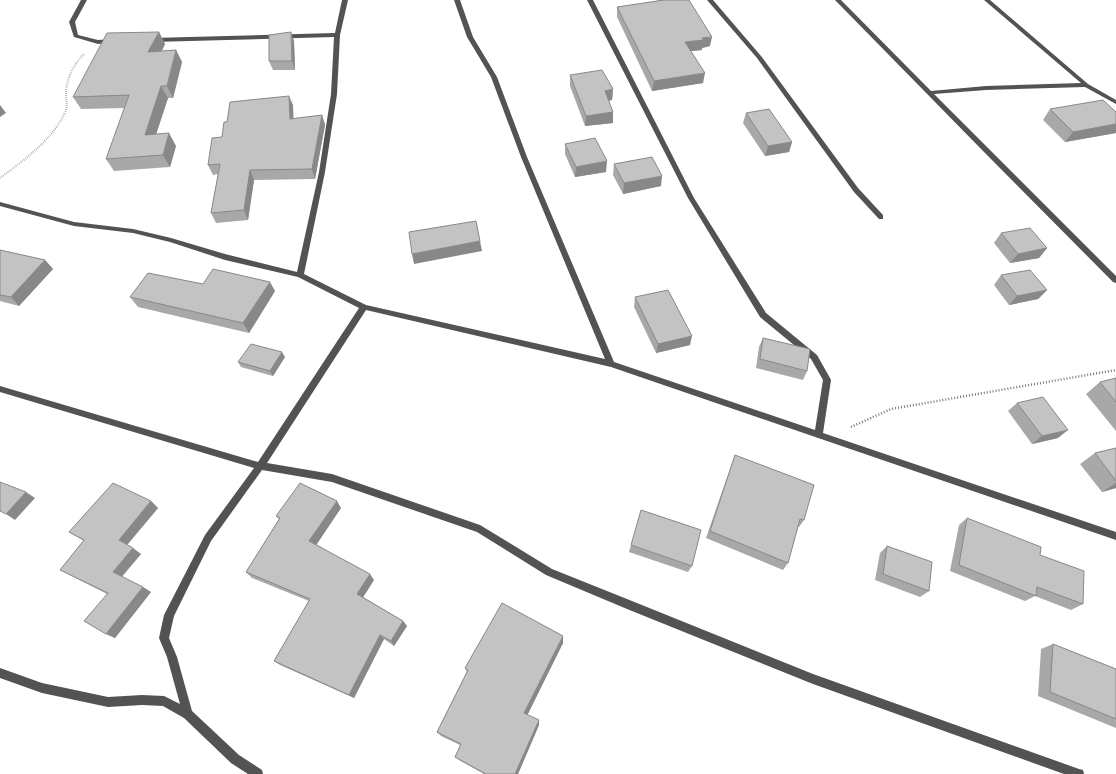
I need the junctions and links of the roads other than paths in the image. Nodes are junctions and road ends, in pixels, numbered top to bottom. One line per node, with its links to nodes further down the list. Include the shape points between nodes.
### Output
1 (84, 0): 10 (street, via 72,22 76,36 98,42)
2 (344, 0): 8 (street)
3 (457, 0): 19 (street, via 470,37 494,77 524,157)
4 (590, 0): 21 (street, via 691,198 763,315 814,357 827,380)
5 (710, 0): 15 (street, via 759,57 856,190)
6 (838, 0): 12 (street)
7 (987, 0): 11 (street)
8 (337, 35): 9 (street); 16 (street, via 333,102 322,172)
9 (146, 40)
10 (122, 41)
11 (1086, 85): 12 (street, via 986,88); 13 (street)
12 (929, 93): 17 (street)
13 (1116, 102)
14 (0, 204): 16 (street, via 74,224 133,231)
15 (881, 217)
16 (300, 275): 18 (street)
17 (1116, 280)
18 (364, 307): 19 (street); 22 (street)
19 (611, 364): 21 (street)
20 (0, 389): 22 (street)
21 (819, 434): 23 (street)
22 (260, 466): 25 (street, via 208,538 169,615 164,638); 27 (street, via 332,478 480,529 549,572 813,679)
23 (1116, 536)
24 (0, 673): 25 (street, via 42,688 108,702 164,701)
25 (188, 714): 26 (street, via 235,759)
26 (258, 774)
27 (1079, 774)

